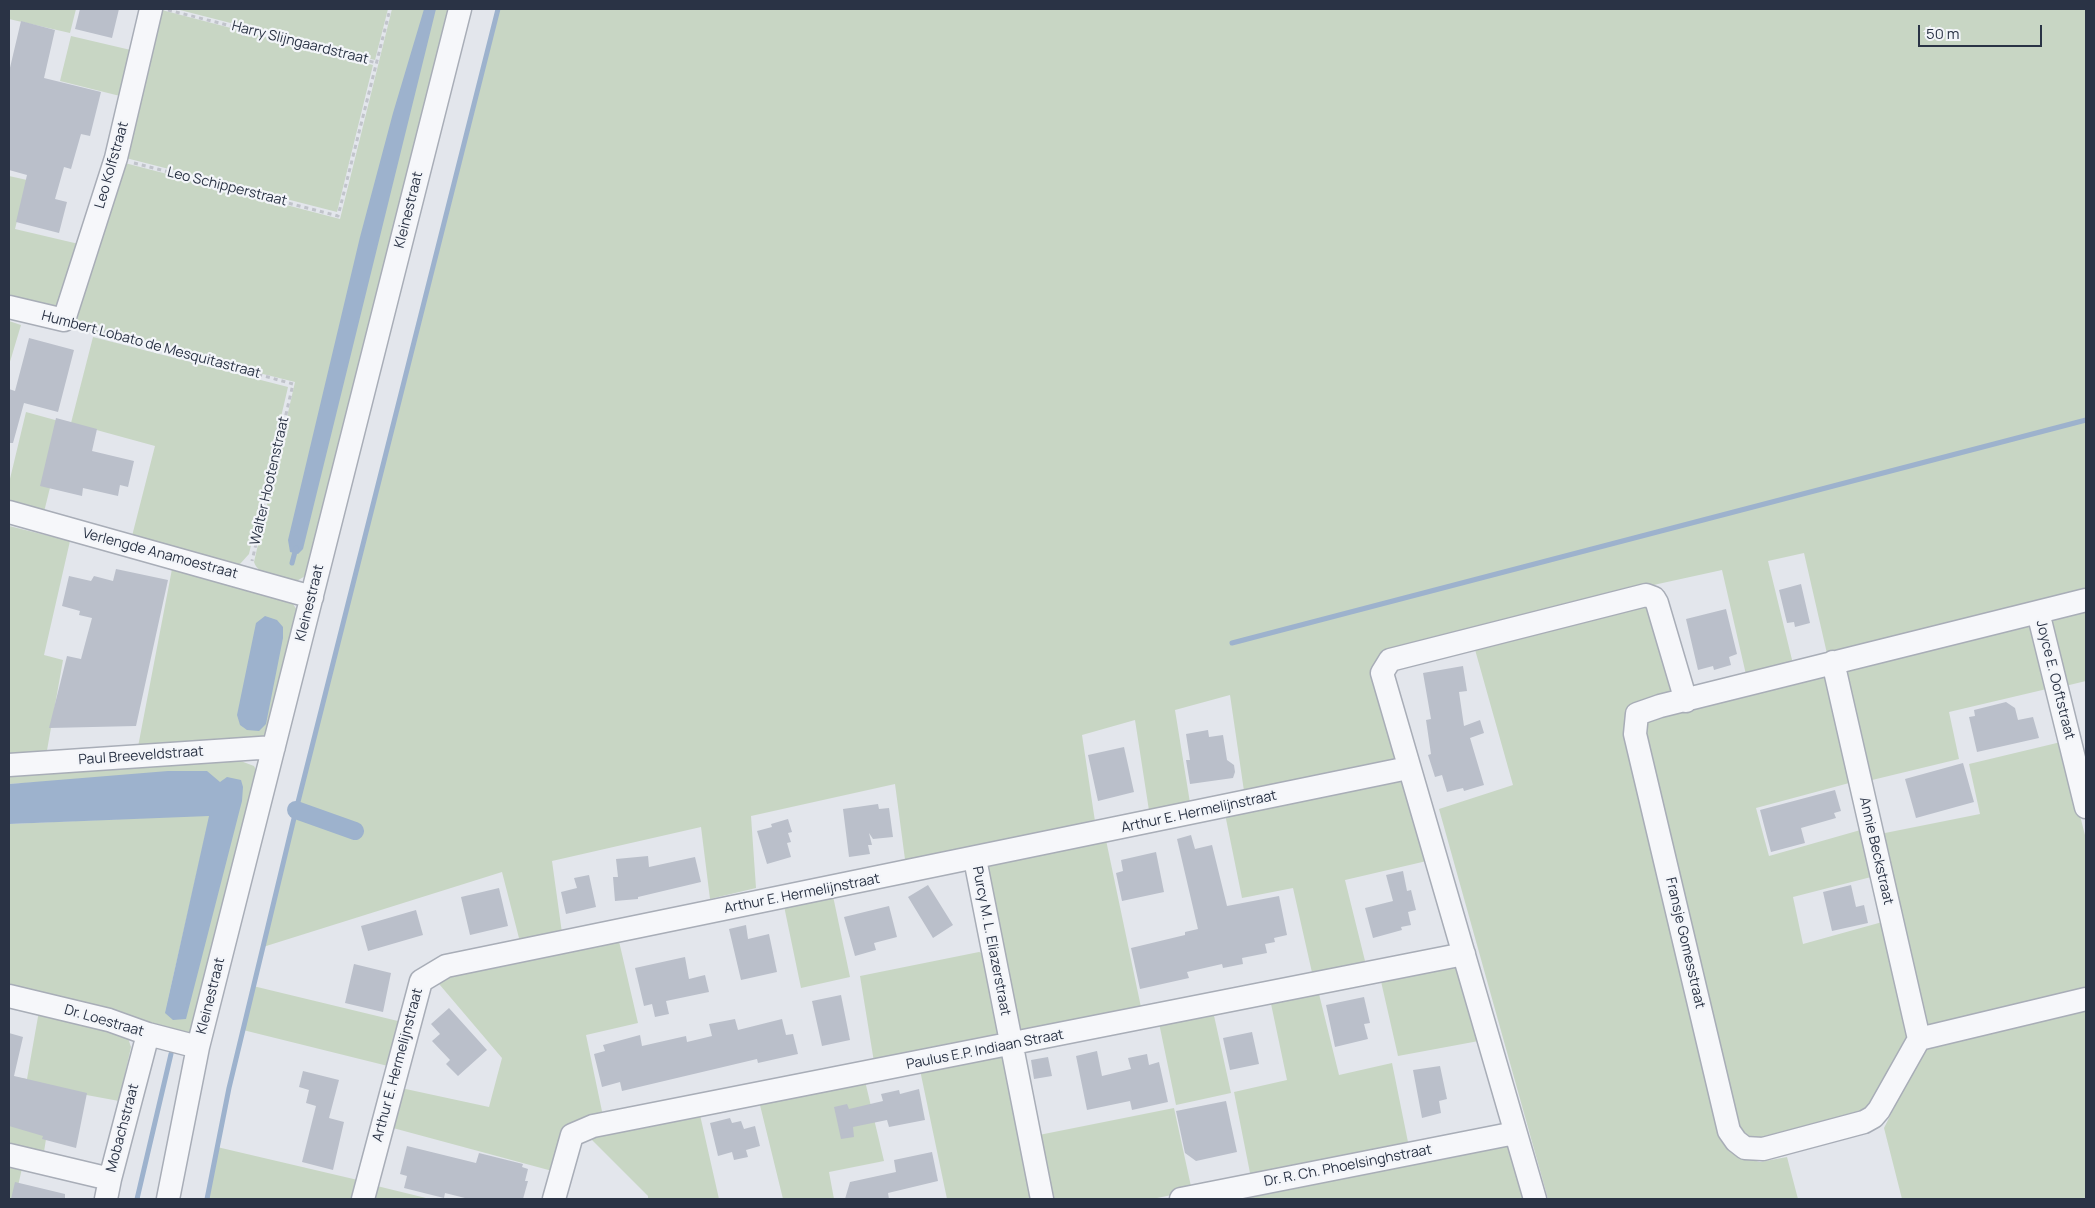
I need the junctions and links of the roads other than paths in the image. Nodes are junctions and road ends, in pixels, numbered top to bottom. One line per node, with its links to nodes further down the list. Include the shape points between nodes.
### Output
1 (151, 9): 4 (street, Leo Kolfstraat, via 116,158)
2 (460, 9): 6 (street, Kleinestraat)
3 (9, 307): 4 (street, Humbert Lobato de Mesquitastraat)
4 (64, 320)
5 (9, 512): 6 (street, Verlengde Anamoestraat)
6 (312, 597): 11 (street, Kleinestraat)
7 (2086, 600): 8 (street)
8 (2038, 612): 9 (street); 14 (street, Joyce E. Ooftstraat)
9 (1832, 662): 10 (street); 20 (street, Annie Beckstraat)
10 (1686, 701): 13 (street, via 1657,603 1646,595 1390,660 1382,673); 20 (street, Fransje Gomesstraat, via 1637,714 1635,734 1729,1130 1736,1141 1745,1148 1763,1149 1873,1117)
11 (274, 747): 12 (street, Paul Breeveldstraat); 22 (street, Kleinestraat)
12 (9, 765)
13 (1408, 768): 15 (street, Arthur E. Hermelijnstraat); 16 (street)
14 (2086, 808)
15 (975, 858): 21 (street, Purcy M. L. Eliazerstraat); 27 (street, Arthur E. Hermelijnstraat, via 446,966 421,981)
16 (1464, 954): 21 (street, Paulus E.P. Indiaan Straat); 23 (street)
17 (9, 996): 19 (street, Dr. Loestraat, via 108,1020)
18 (2086, 999): 20 (street)
19 (148, 1034): 22 (street, Dr. Loestraat); 25 (street, Mobachstraat)
20 (1919, 1039)
21 (1012, 1045): 28 (street, Paulus E.P. Indiaan Straat, via 593,1126 572,1135); 29 (street, Purcy M. L. Eliazerstraat)
22 (198, 1047): 26 (street, Kleinestraat)
23 (1515, 1133): 30 (street, Dr. R. Ch. Phoelsinghstraat); 31 (street)
24 (9, 1155): 25 (street, Mobachstraat)
25 (108, 1189)
26 (168, 1199)
27 (363, 1199)
28 (554, 1199)
29 (1042, 1199)
30 (1181, 1199)
31 (1535, 1199)

